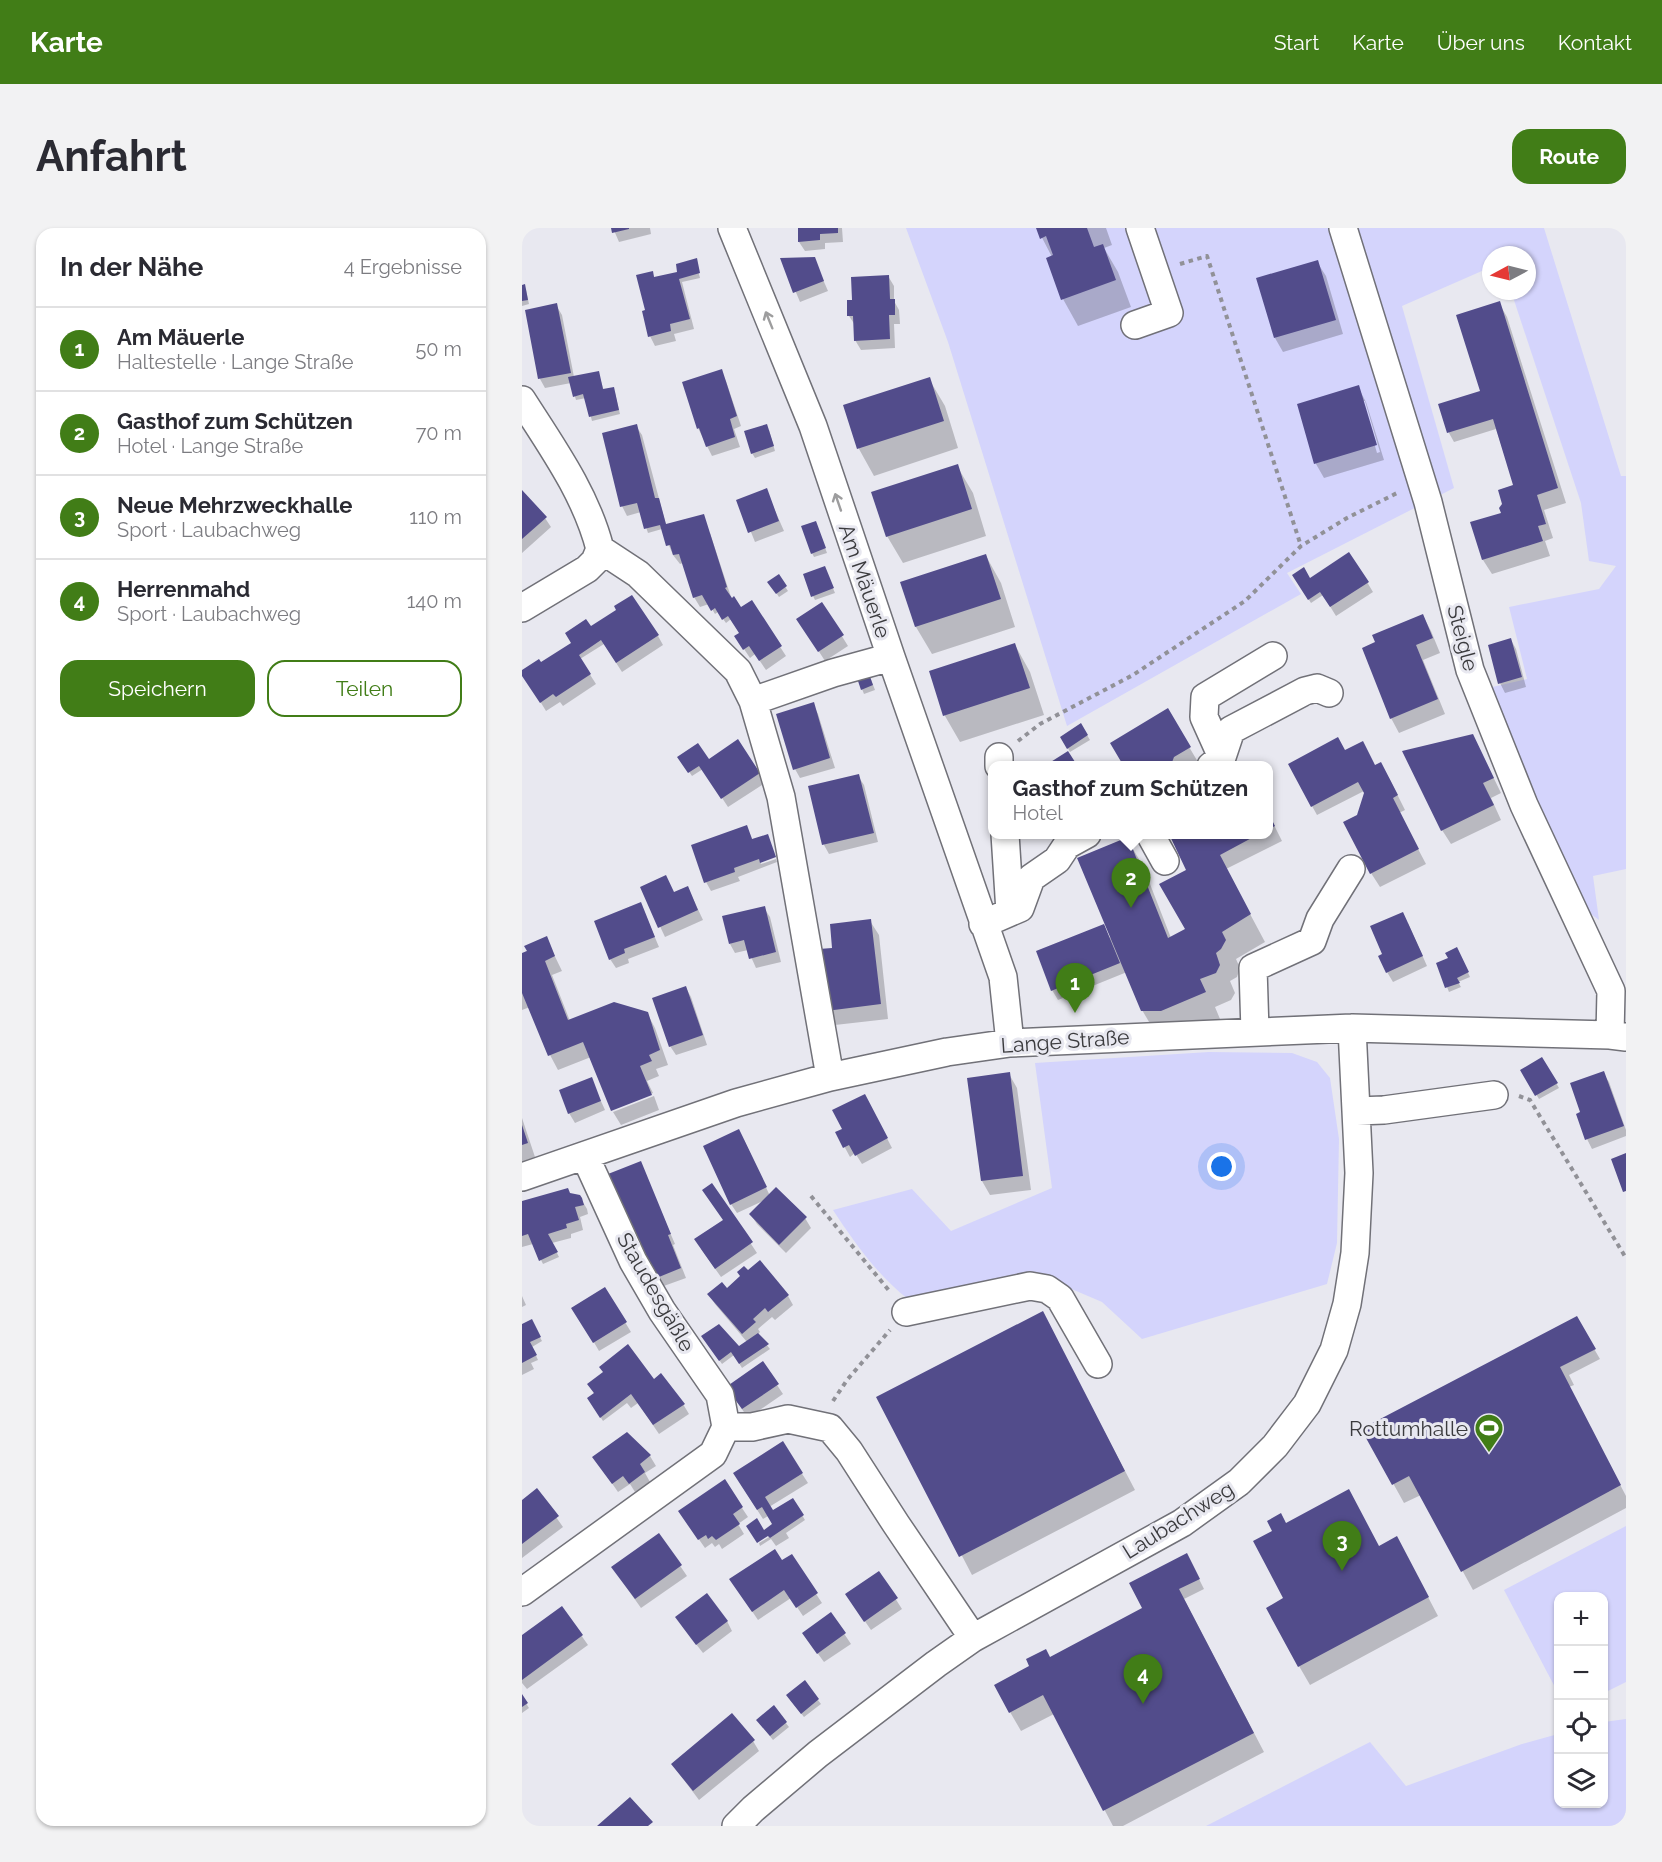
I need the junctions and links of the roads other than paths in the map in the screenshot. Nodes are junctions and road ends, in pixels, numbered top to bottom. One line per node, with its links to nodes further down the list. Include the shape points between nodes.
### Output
1 (732, 228): 9 (street, Am Mäuerle, one-way to 1, via 813,426)
2 (1140, 228): 4 (street, via 1169,313)
3 (1343, 228): 22 (street, Steigle, via 1422,484 1470,670 1524,805 1611,991)
4 (1134, 325)
5 (522, 400): 6 (street, via 573,482)
6 (600, 549): 7 (street, via 587,569); 11 (street, via 638,574 738,671)
7 (522, 608)
8 (1273, 656): 12 (street, via 1205,697 1204,717)
9 (891, 657): 11 (street); 19 (street, Am Mäuerle)
10 (1329, 693): 12 (street, via 1317,688 1305,691 1231,730)
11 (753, 701): 24 (street, via 781,797)
12 (1216, 761)
13 (1005, 839): 18 (street)
14 (1078, 839): 18 (street, via 1031,878 1020,908)
15 (1153, 839): 16 (street)
16 (1165, 861)
17 (1351, 869): 21 (street, via 1320,919 1312,941 1253,968)
18 (1010, 912): 19 (street)
19 (982, 924): 23 (street, Am Mäuerle, via 1002,977)
20 (1352, 1028): 21 (street, Lange Straße); 22 (street, Lange Straße); 26 (street, Laubachweg)
21 (1255, 1031): 23 (street, Lange Straße)
22 (1618, 1036)
23 (1010, 1043): 24 (street, Lange Straße)
24 (831, 1077): 27 (street, Lange Straße, via 736,1103)
25 (1494, 1095): 26 (street)
26 (1357, 1111): 33 (street, Laubachweg, via 1355,1253 1347,1304 1334,1350 1307,1404 1275,1446 1239,1482 1182,1523)
27 (585, 1155): 28 (street, Lange Straße); 31 (street, Staudesgäßle, via 633,1261 720,1395)
28 (522, 1177)
29 (906, 1312): 30 (street, via 1030,1286 1047,1289 1060,1298)
30 (1098, 1364)
31 (726, 1427): 32 (street, via 713,1454); 33 (street, via 752,1427 788,1419 830,1428)
32 (522, 1592)
33 (973, 1638): 34 (street, Laubachweg, via 852,1727)
34 (736, 1826)

